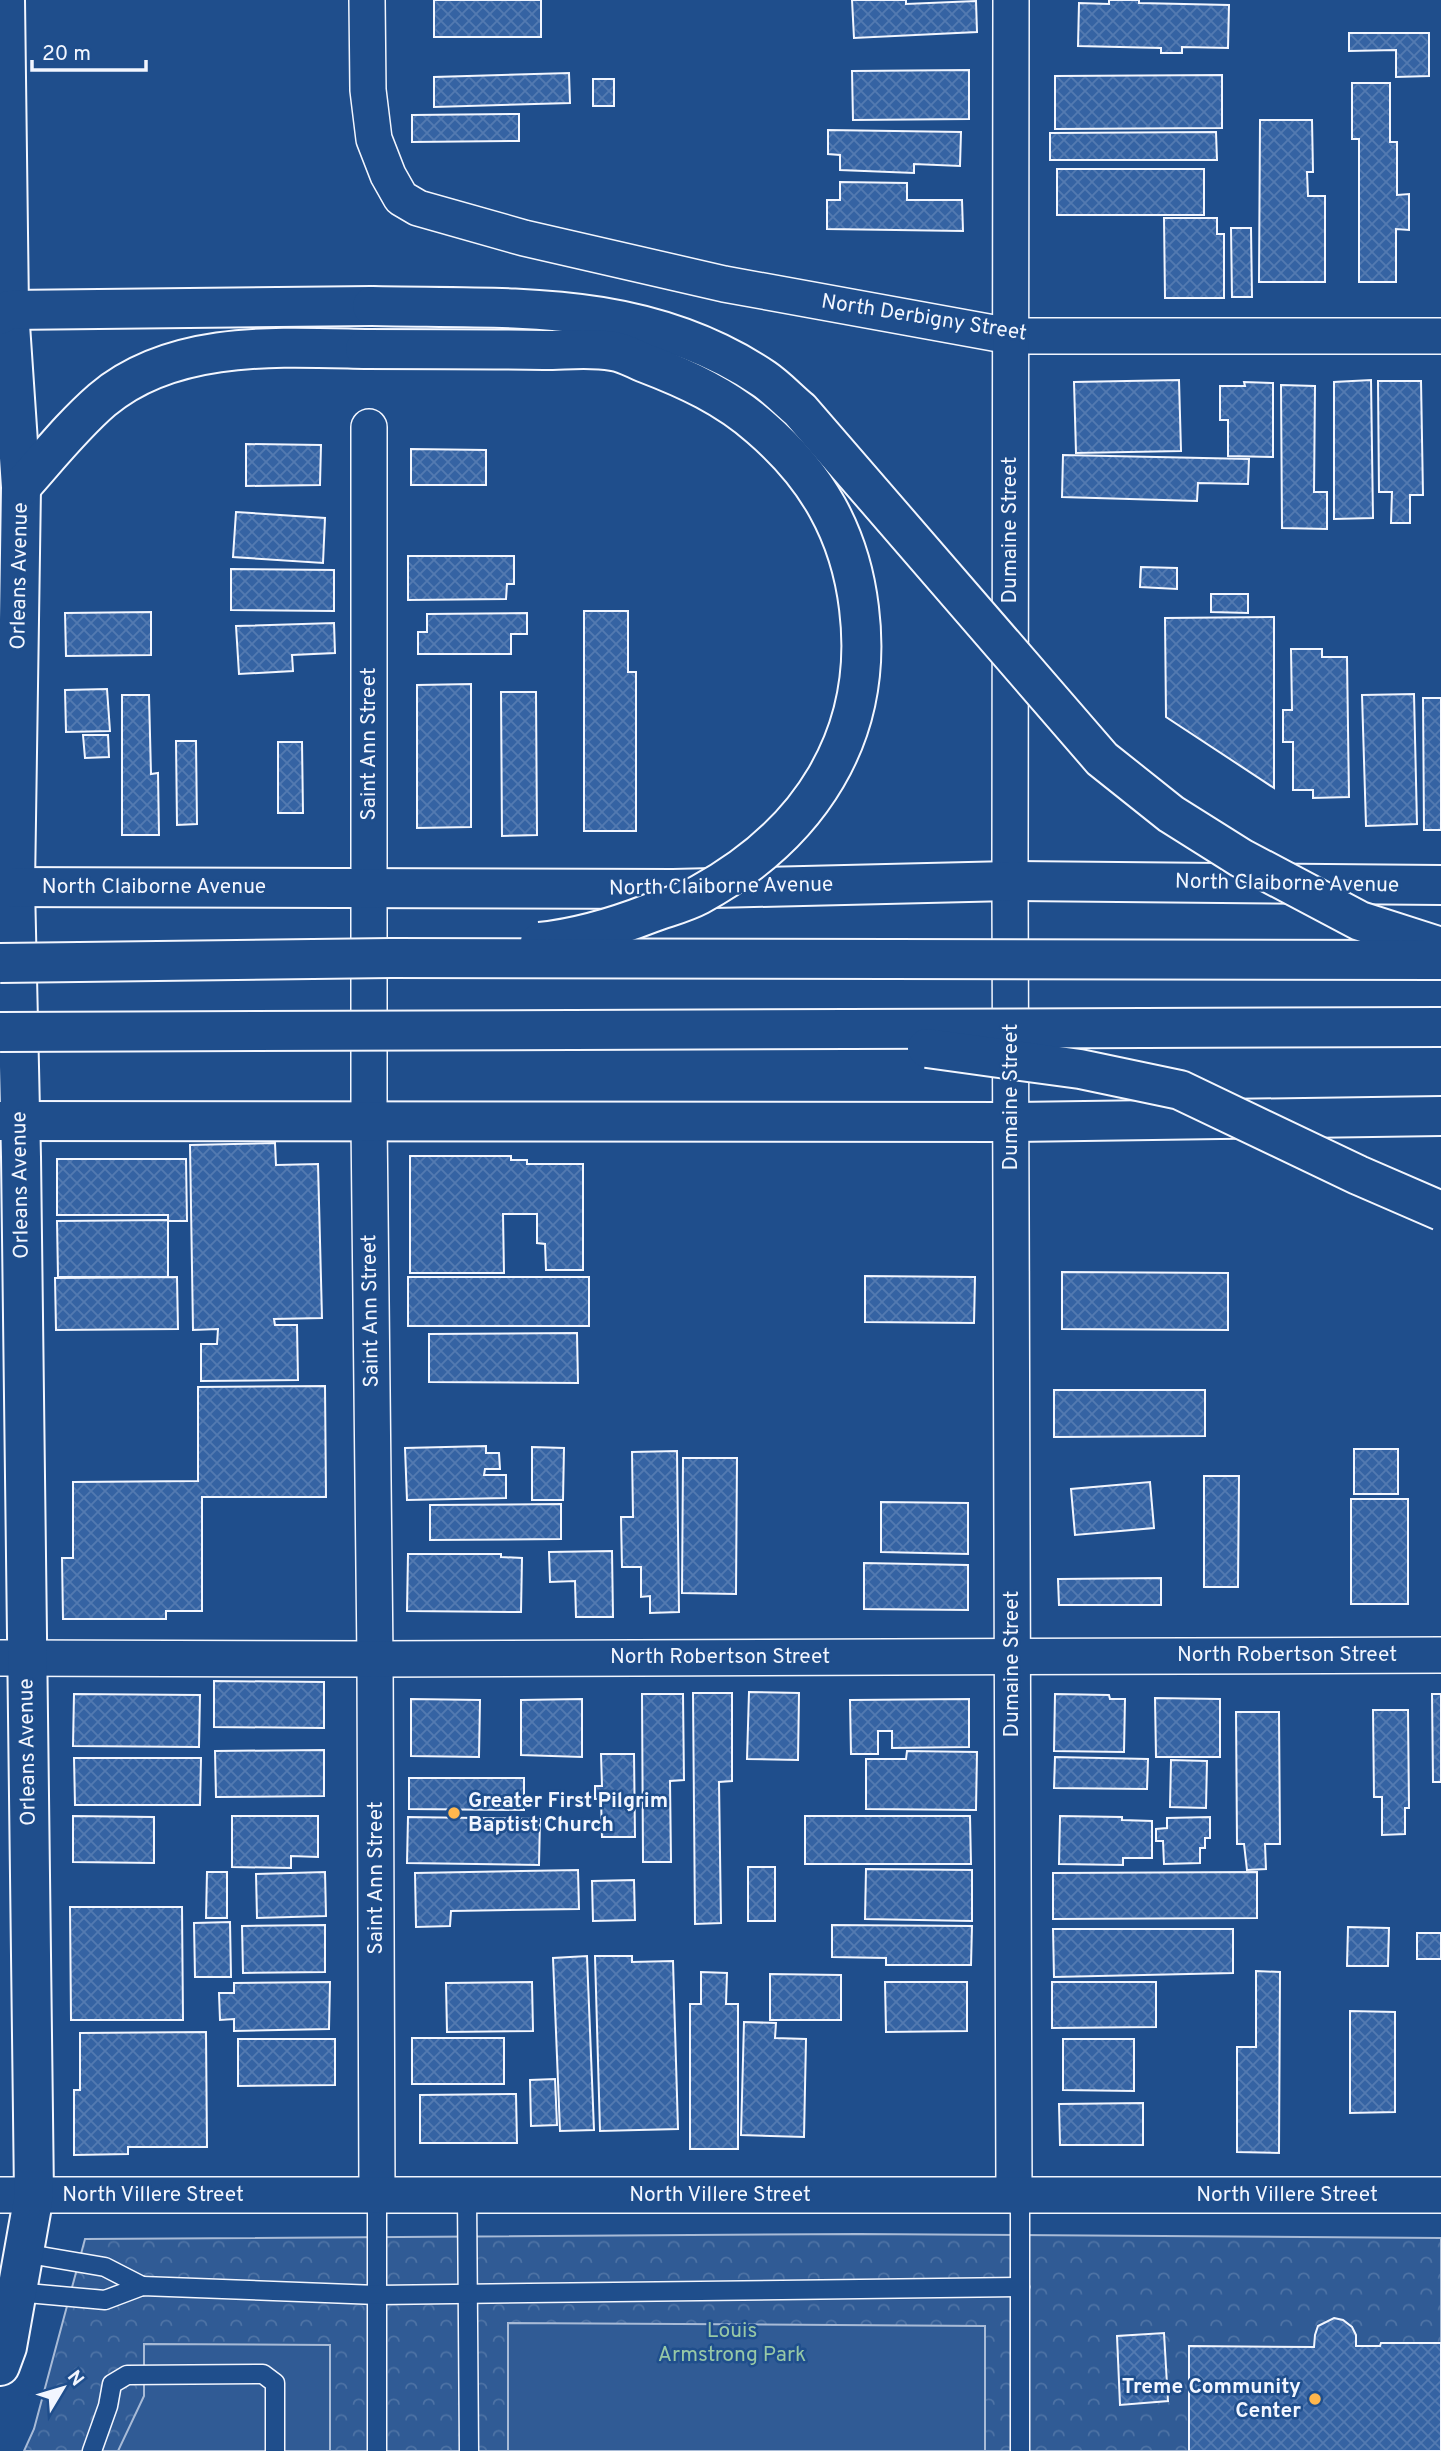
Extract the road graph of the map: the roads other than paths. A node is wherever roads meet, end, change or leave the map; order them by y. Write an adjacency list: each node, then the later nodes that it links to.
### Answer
1 (5, 0): 4 (main road, Orleans Avenue)
2 (367, 0): 5 (street, North Derbigny Street)
3 (1011, 0): 5 (street, Dumaine Street)
4 (4, 313): 8 (main road, Orleans Avenue); 13 (main road, bridge)
5 (1010, 336): 6 (street, North Derbigny Street); 9 (street, Dumaine Street)
6 (1441, 336)
7 (369, 426): 12 (street, Saint Ann Street)
8 (21, 487): 11 (main road, Orleans Avenue); 14 (main road, bridge)
9 (1010, 881): 10 (main road, North Claiborne Avenue); 12 (main road, North Claiborne Avenue); 23 (street, Dumaine Street)
10 (1441, 885)
11 (7, 886): 12 (main road, North Claiborne Avenue); 21 (main road, Orleans Avenue)
12 (369, 888): 22 (street, Saint Ann Street)
13 (1441, 947)
14 (391, 958): 15 (main road, bridge); 16 (main road, bridge)
15 (1441, 960)
16 (0, 963)
17 (1441, 1027): 18 (main road, bridge)
18 (789, 1029): 19 (main road, bridge); 24 (main road, bridge)
19 (0, 1032)
20 (1441, 1116): 23 (main road)
21 (10, 1121): 22 (main road); 27 (main road, Orleans Avenue)
22 (369, 1121): 23 (main road); 28 (street, Saint Ann Street)
23 (1012, 1122): 26 (street, Dumaine Street)
24 (1441, 1211)
25 (1441, 1655): 26 (street, North Robertson Street)
26 (1012, 1656): 28 (street, North Robertson Street); 32 (street, Dumaine Street)
27 (13, 1658): 28 (street, North Robertson Street); 29 (main road, Orleans Avenue)
28 (375, 1659): 30 (street, Saint Ann Street)
29 (17, 2195): 30 (street, North Villere Street); 34 (main road, Orleans Avenue)
30 (377, 2195): 31 (street, North Villere Street); 39 (lane)
31 (467, 2195): 32 (street, North Villere Street); 38 (lane)
32 (1017, 2195): 33 (street, North Villere Street); 36 (lane)
33 (1441, 2195)
34 (23, 2253): 35 (lane); 37 (main road, Orleans Avenue)
35 (142, 2286): 37 (lane); 39 (lane)
36 (1020, 2287): 38 (lane); 45 (lane)
37 (16, 2292): 40 (main road, Orleans Avenue)
38 (468, 2294): 39 (lane); 44 (lane)
39 (377, 2295): 43 (lane)
40 (0, 2367)
41 (92, 2451): 42 (lane)
42 (275, 2451)
43 (377, 2451)
44 (469, 2451)
45 (1020, 2451)

